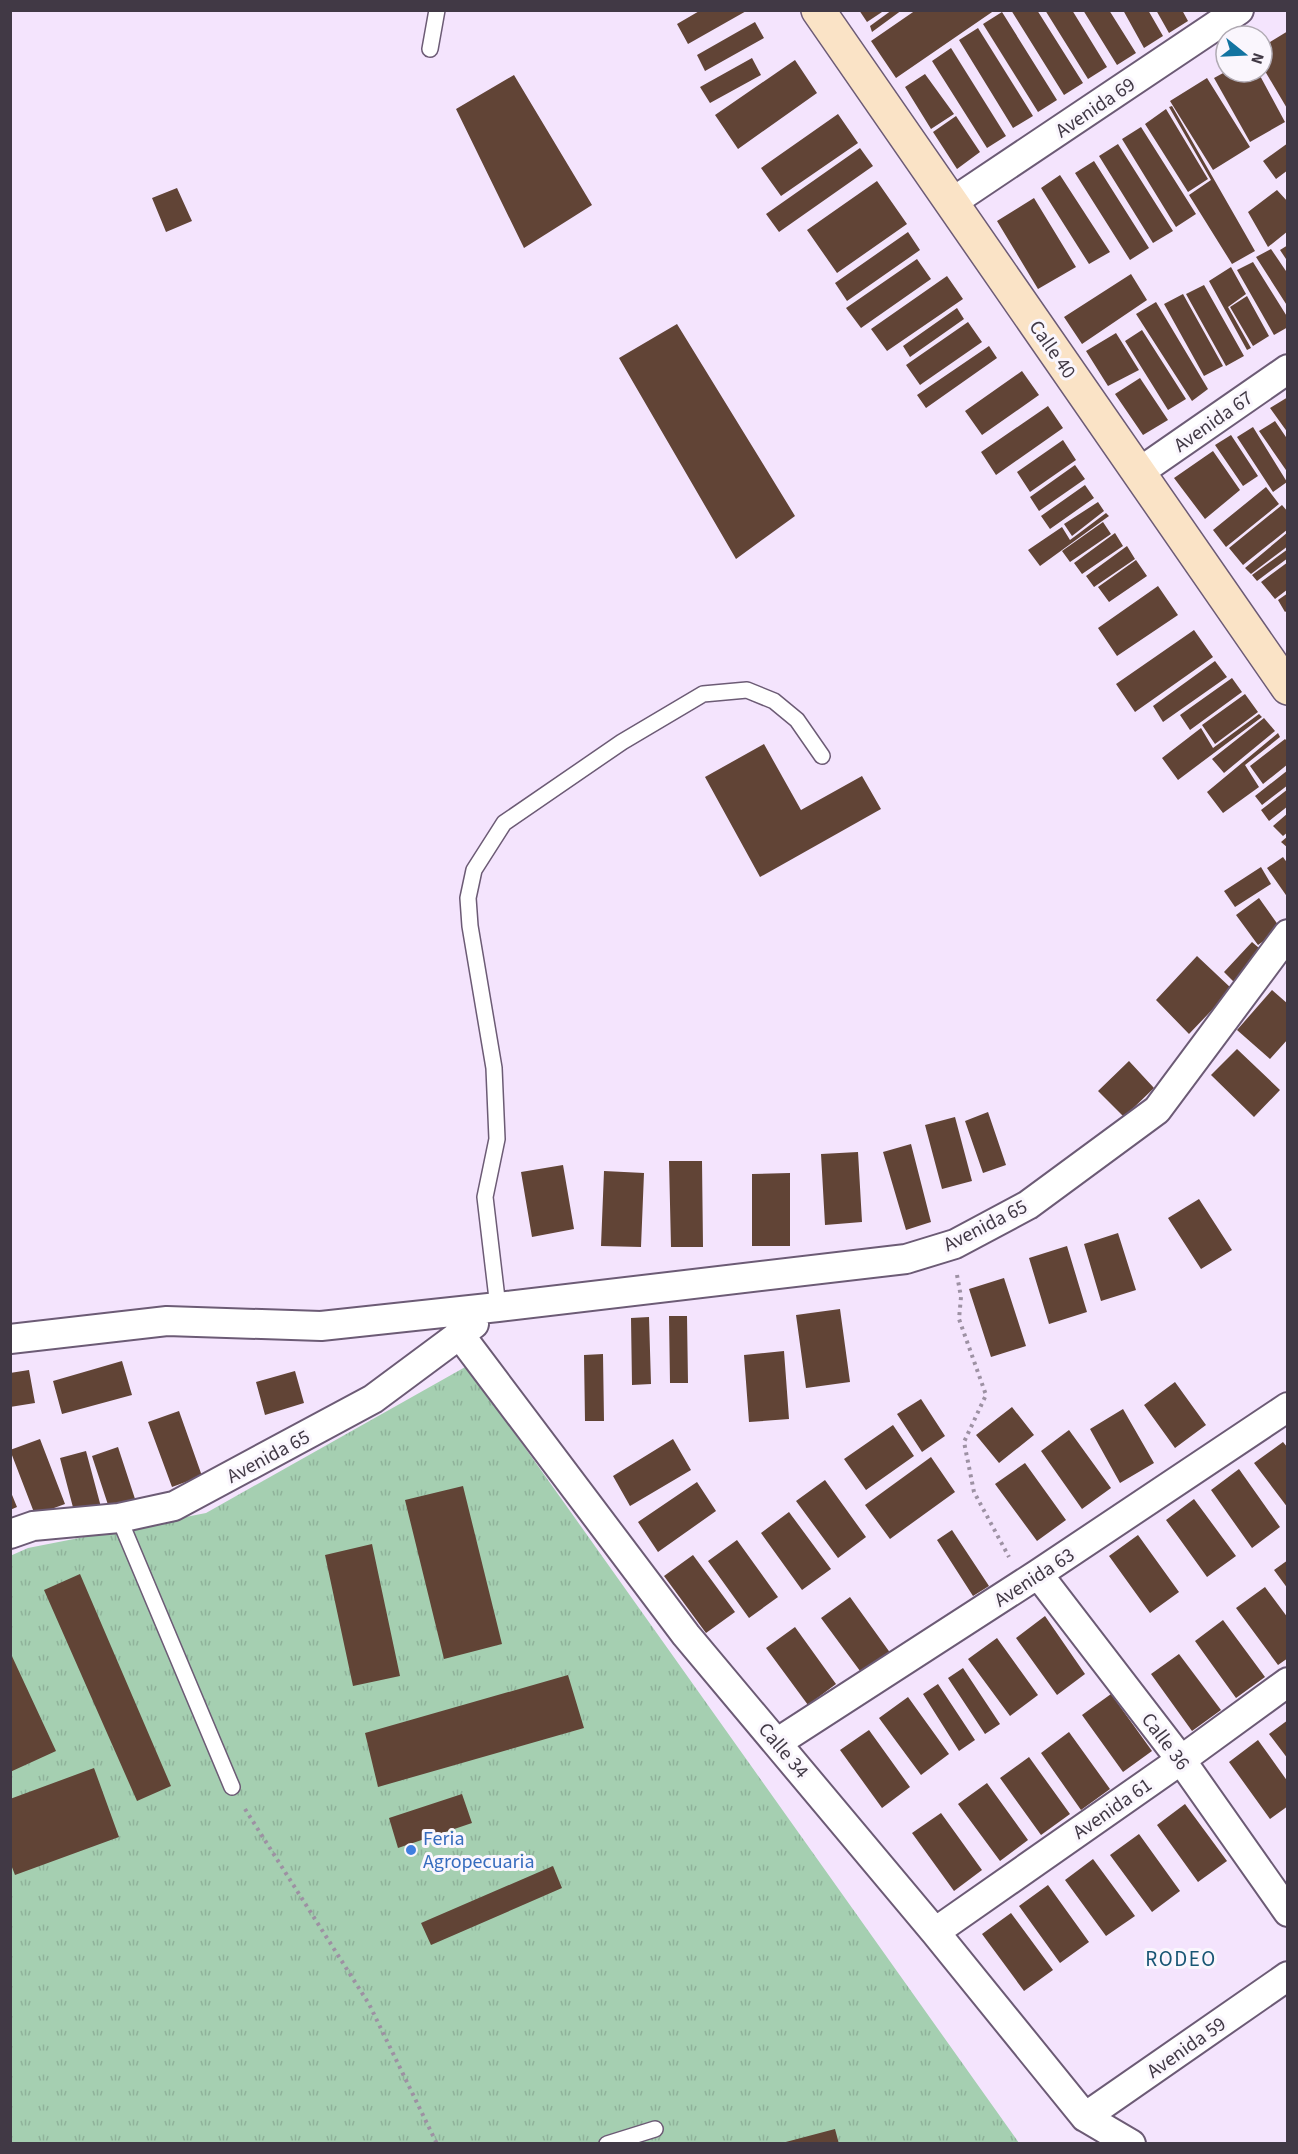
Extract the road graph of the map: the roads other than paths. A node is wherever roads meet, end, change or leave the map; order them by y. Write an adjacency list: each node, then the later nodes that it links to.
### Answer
1 (437, 10): 4 (lane)
2 (818, 10): 5 (main road, Calle 40)
3 (1239, 10): 5 (street, Avenida 69)
4 (430, 50)
5 (951, 203): 7 (main road, Calle 40)
6 (1287, 369): 7 (street, Avenida 67)
7 (1138, 474): 8 (main road, Calle 40)
8 (1287, 688)
9 (822, 756): 11 (lane)
10 (1287, 934): 11 (street, Avenida 65)
11 (498, 1307): 12 (street, Avenida 65); 13 (street, Avenida 65)
12 (460, 1335): 15 (street, Avenida 65); 19 (street, Calle 34)
13 (10, 1339)
14 (1287, 1407): 17 (street, Avenida 63)
15 (119, 1518): 16 (street, Avenida 65); 21 (lane)
16 (10, 1534)
17 (1031, 1579): 19 (street, Avenida 63); 20 (street, Calle 36)
18 (1287, 1682): 20 (street, Avenida 61)
19 (778, 1742): 23 (street, Calle 34)
20 (1181, 1760): 22 (street, Calle 36); 23 (street, Avenida 61)
21 (232, 1787)
22 (1287, 1912)
23 (935, 1932): 25 (street, Calle 34)
24 (1287, 1976): 25 (street, Avenida 59)
25 (1085, 2117): 28 (street, Calle 34)
26 (655, 2129): 27 (lane)
27 (607, 2144)
28 (1131, 2144)

